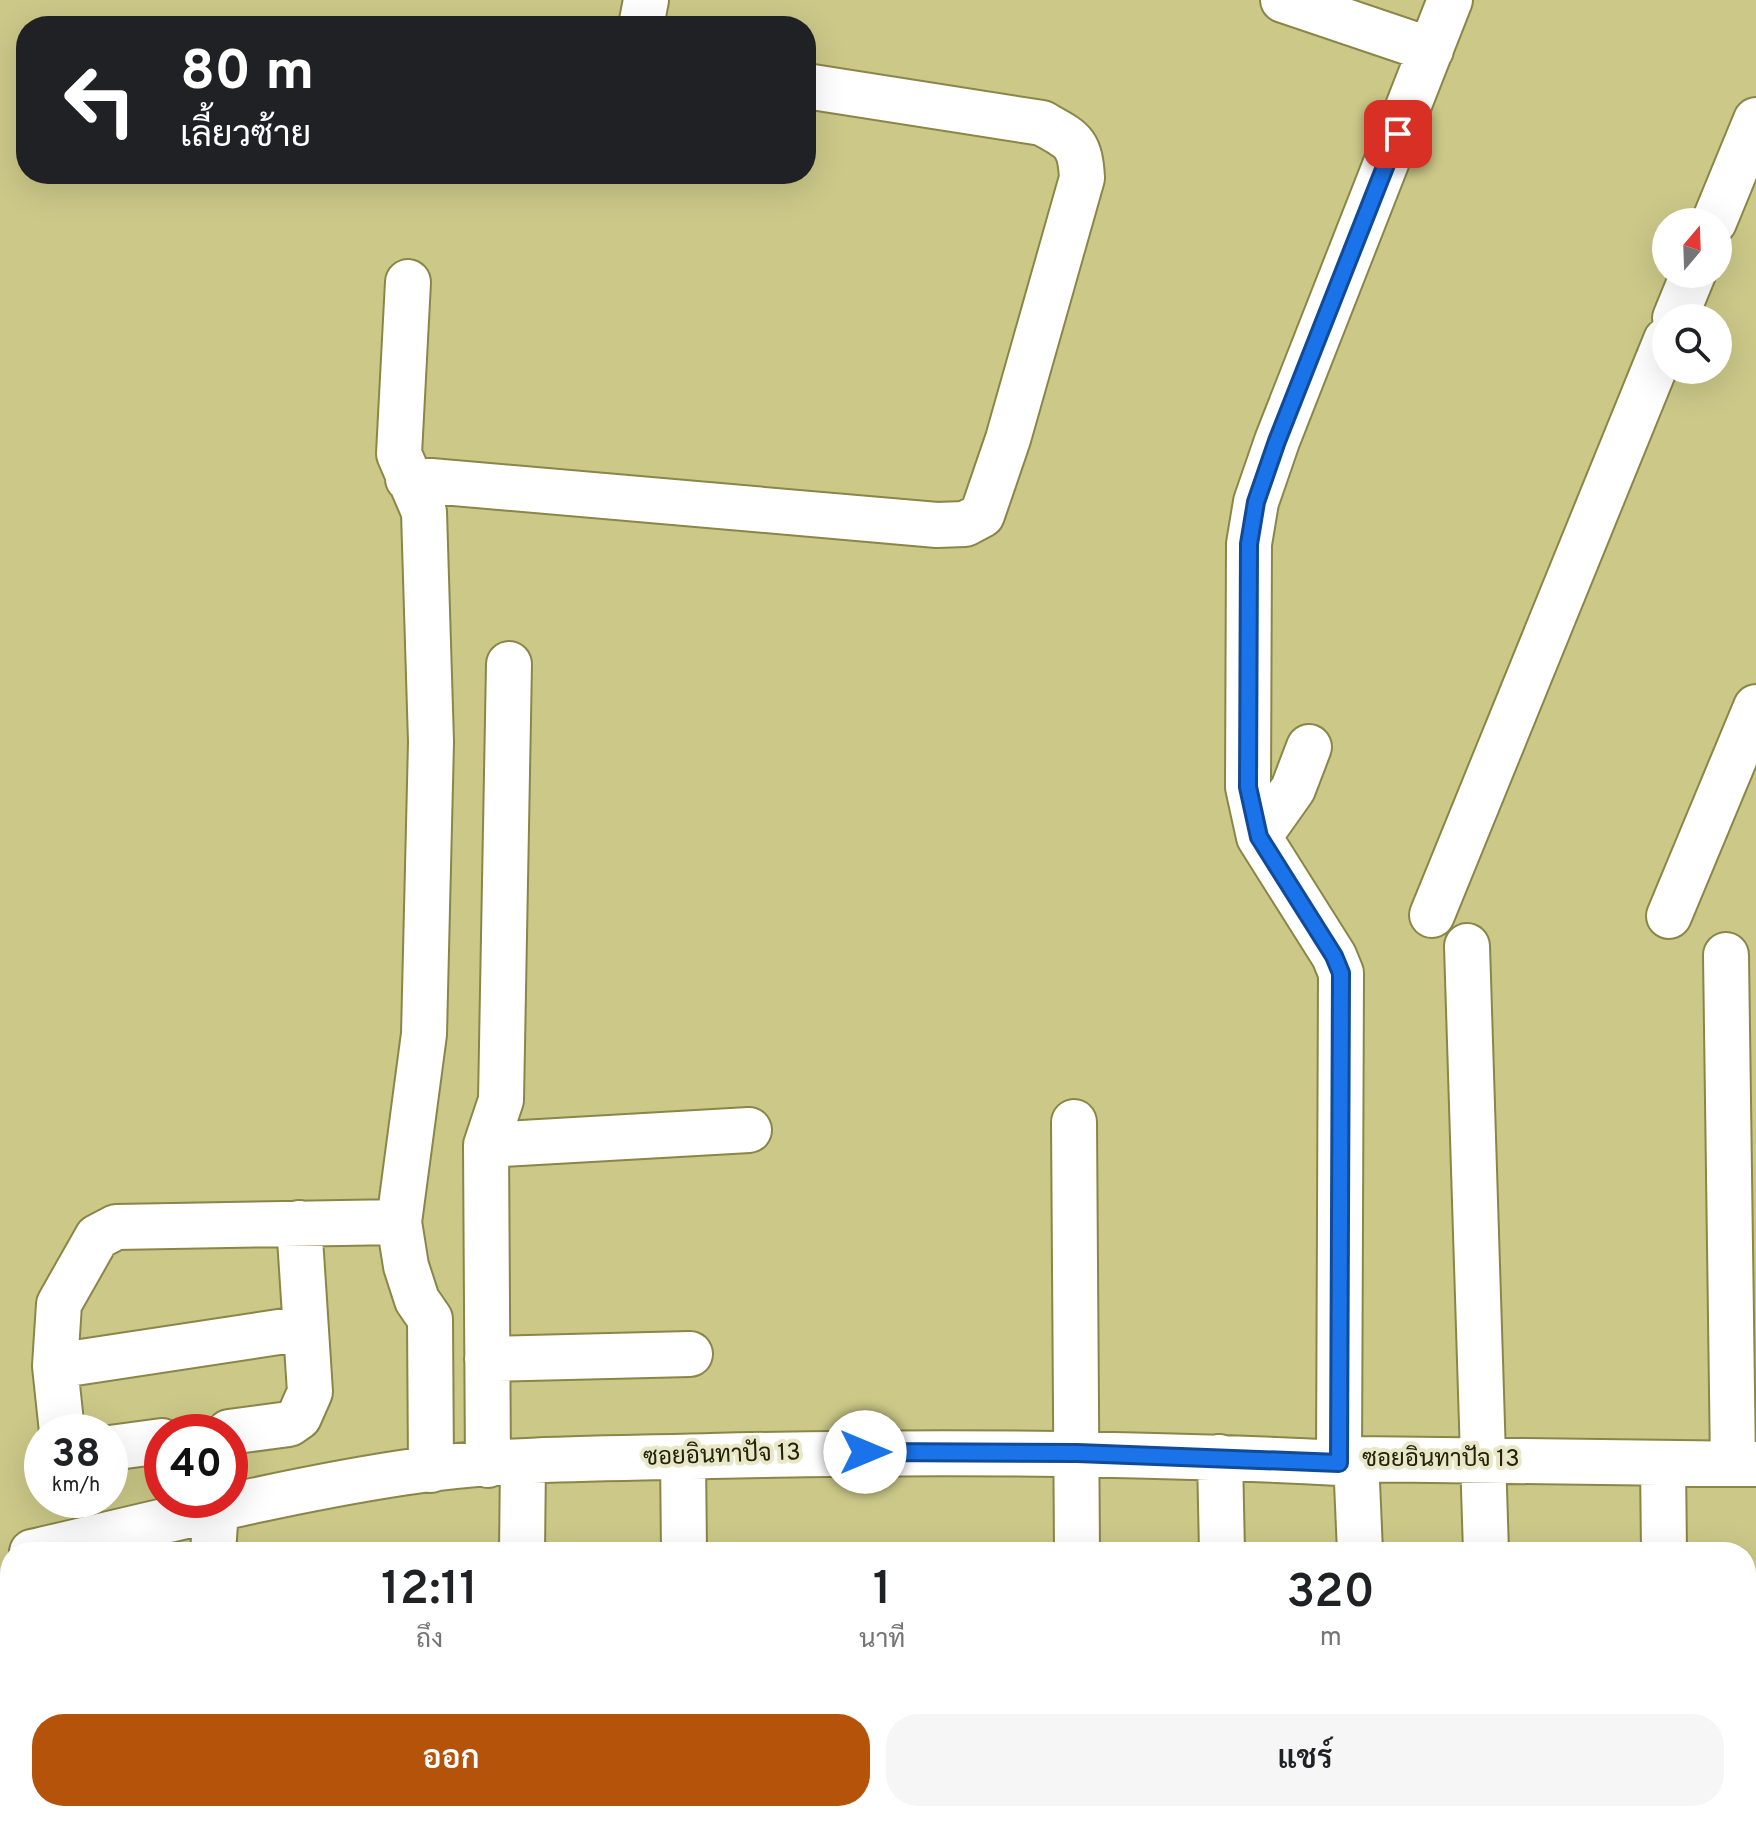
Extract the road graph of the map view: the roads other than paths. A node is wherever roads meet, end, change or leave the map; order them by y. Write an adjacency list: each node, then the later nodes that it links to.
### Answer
1 (1283, 0): 3 (street)
2 (1450, 0): 3 (street)
3 (1431, 50): 13 (street)
4 (816, 88): 9 (street)
5 (1756, 120): 6 (street)
6 (1720, 208)
7 (408, 282): 9 (street)
8 (1652, 374): 14 (street)
9 (408, 479): 21 (street)
10 (509, 664): 20 (street)
11 (1756, 707): 15 (street)
12 (1309, 747): 13 (street)
13 (1259, 837): 33 (street)
14 (1432, 915)
15 (1669, 916)
16 (1467, 946): 32 (street)
17 (1726, 955): 36 (street)
18 (1074, 1122): 29 (street)
19 (749, 1130): 20 (street)
20 (486, 1145): 25 (street)
21 (399, 1222): 22 (street); 37 (street)
22 (299, 1223): 23 (street); 26 (street)
23 (305, 1328): 26 (street); 28 (street)
24 (690, 1354): 25 (street)
25 (487, 1359): 34 (street)
26 (55, 1366): 27 (street)
27 (60, 1414)
28 (248, 1429)
29 (1077, 1453): 30 (street, ซอยอินทาปัจ 13); 31 (street, ซอยอินทาปัจ 13); 42 (street)
30 (683, 1457): 34 (street, ซอยอินทาปัจ 13); 41 (street)
31 (1220, 1457): 33 (street, ซอยอินทาปัจ 13); 43 (street)
32 (1484, 1460): 33 (street, ซอยอินทาปัจ 13); 35 (street, ซอยอินทาปัจ 13); 45 (street)
33 (1348, 1461): 44 (street)
34 (505, 1463): 37 (street, ซอยอินทาปัจ 13); 40 (street)
35 (1663, 1463): 36 (street, ซอยอินทาปัจ 13); 46 (street)
36 (1745, 1464)
37 (431, 1470): 38 (street, ซอยอินทาปัจ 13)
38 (214, 1531): 39 (street, ซอยอินทาปัจ 13)
39 (119, 1542)
40 (520, 1542)
41 (684, 1542)
42 (1077, 1542)
43 (1222, 1542)
44 (1359, 1542)
45 (1486, 1542)
46 (1664, 1542)

